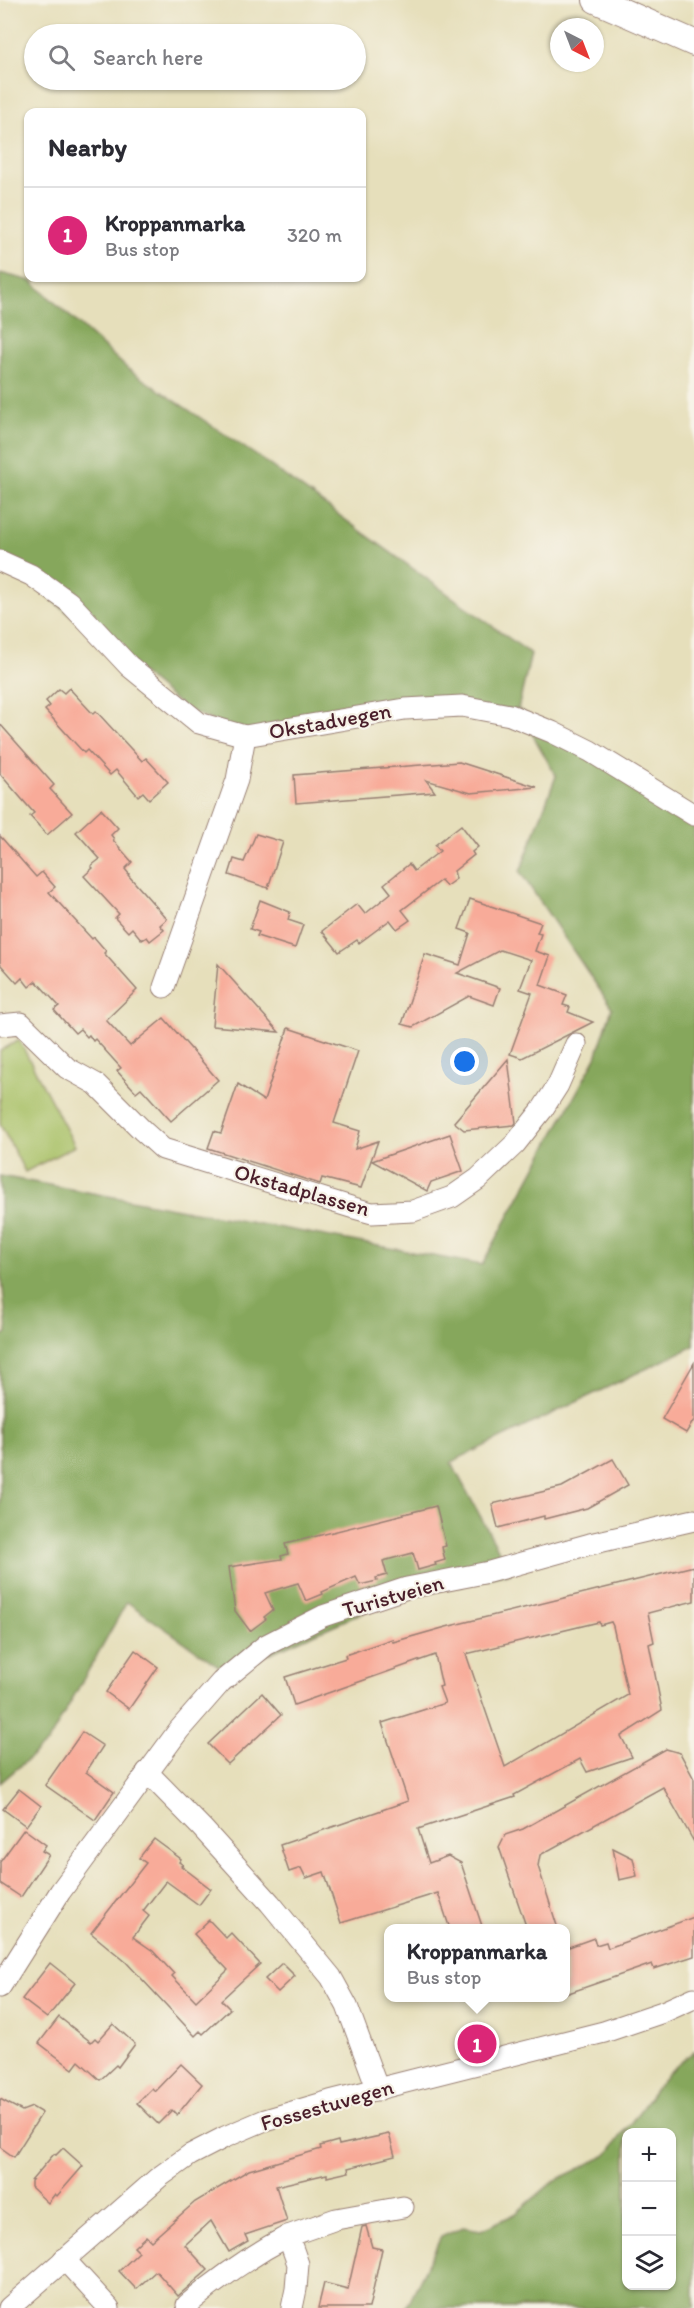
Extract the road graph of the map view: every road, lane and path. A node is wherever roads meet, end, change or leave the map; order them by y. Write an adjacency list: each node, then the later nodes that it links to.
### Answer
1 (596, 0): 2 (main road)
2 (694, 43)
3 (0, 561): 4 (street, Okstadvegen)
4 (245, 736): 5 (street, Okstadvegen); 6 (street)
5 (694, 815)
6 (164, 987)
7 (0, 1026): 8 (street, Okstadplassen)
8 (576, 1044)
9 (694, 1520): 10 (street, Turistveien)
10 (147, 1772): 11 (street, Turistveien); 13 (street)
11 (0, 1987)
12 (694, 1998): 13 (street, Fossestuvegen)
13 (378, 2090): 16 (street, Fossestuvegen)
14 (403, 2207): 15 (street)
15 (288, 2236): 17 (street); 20 (street)
16 (64, 2259): 18 (street, Fossestuvegen); 19 (street)
17 (187, 2305)
18 (9, 2308)
19 (109, 2308)
20 (292, 2308)

